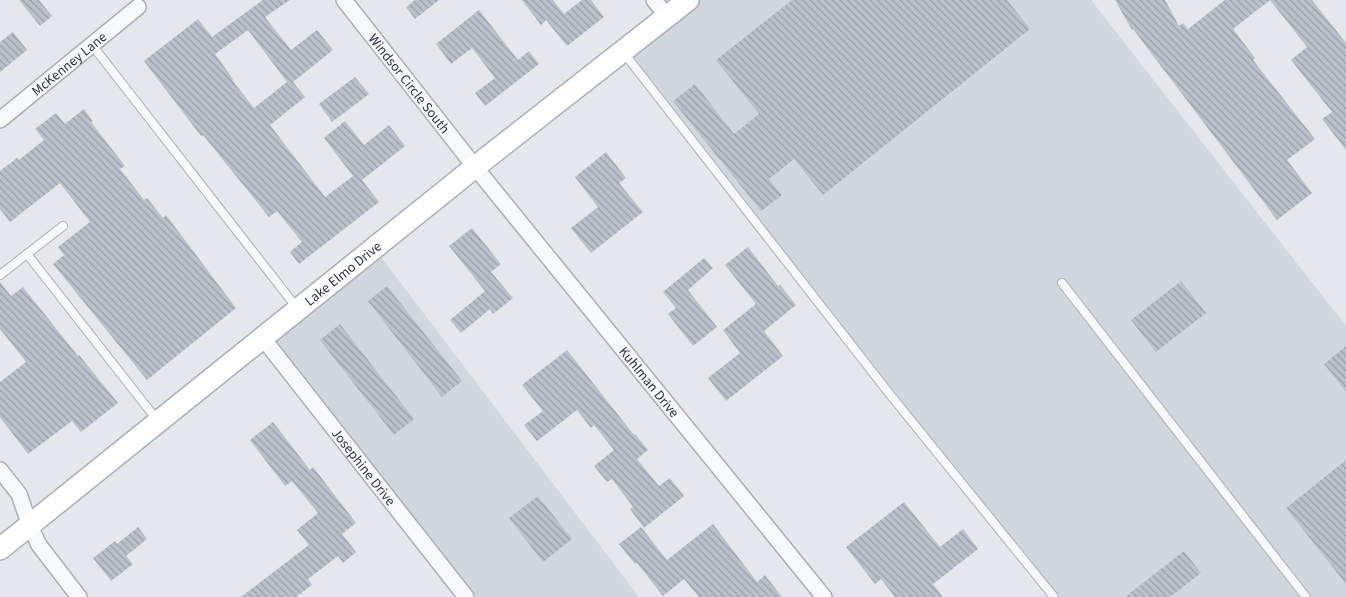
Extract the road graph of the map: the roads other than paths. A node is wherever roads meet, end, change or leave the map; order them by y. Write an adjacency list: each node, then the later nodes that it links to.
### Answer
1 (344, 0): 8 (street, Windsor Circle South)
2 (688, 0): 4 (main road, Lake Elmo Drive)
3 (138, 7): 5 (street, McKenney Lane)
4 (661, 8): 6 (main road, Lake Elmo Drive)
5 (92, 45): 7 (street, McKenney Lane); 13 (lane)
6 (623, 52): 8 (main road, Lake Elmo Drive); 22 (lane)
7 (0, 120)
8 (475, 167): 13 (main road, Lake Elmo Drive); 21 (street, Kuhlman Drive)
9 (63, 226): 10 (lane)
10 (27, 254): 11 (lane); 15 (lane)
11 (0, 275)
12 (1062, 283): 23 (lane)
13 (298, 309): 14 (main road, Lake Elmo Drive)
14 (262, 337): 15 (main road, Lake Elmo Drive); 20 (street, Josephine Drive)
15 (158, 422): 17 (main road, Lake Elmo Drive)
16 (0, 470): 17 (street)
17 (30, 526): 18 (main road, Lake Elmo Drive); 19 (street)
18 (0, 549)
19 (79, 597)
20 (466, 597)
21 (824, 597)
22 (1054, 597)
23 (1306, 597)

